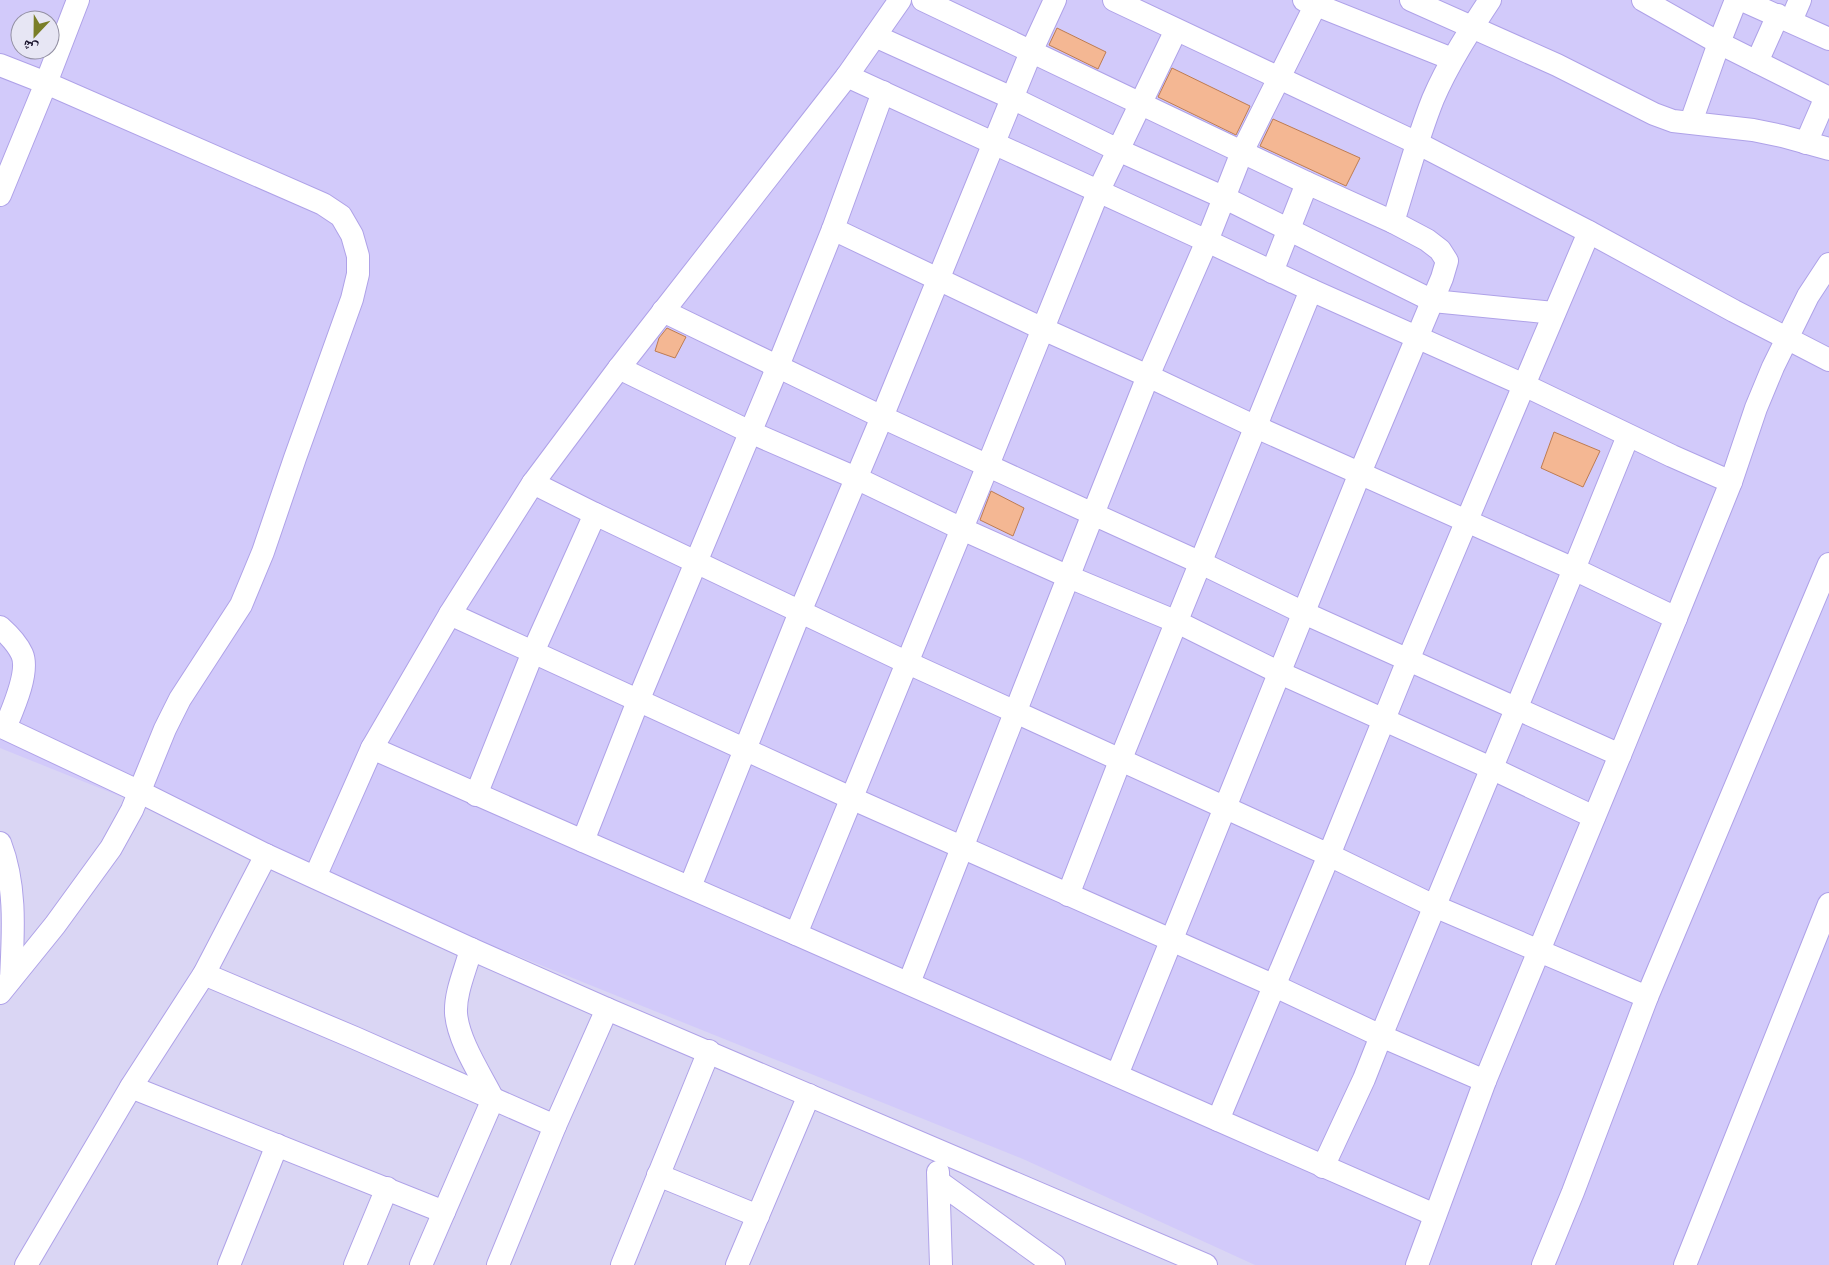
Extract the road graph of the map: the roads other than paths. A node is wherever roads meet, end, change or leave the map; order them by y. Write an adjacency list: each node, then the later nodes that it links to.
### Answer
1 (78, 0): 26 (street)
2 (900, 0): 17 (street)
3 (923, 0): 20 (street)
4 (1054, 0): 20 (street)
5 (1114, 0): 13 (street)
6 (1411, 0): 15 (street)
7 (1490, 0): 15 (street)
8 (1642, 0): 19 (street)
9 (1736, 0): 19 (street)
10 (1742, 0): 14 (street)
11 (1800, 0): 14 (street)
12 (1312, 2): 21 (street); 25 (street)
13 (1148, 7): 16 (street)
14 (1784, 18): 18 (street); 22 (street)
15 (1472, 27): 21 (street); 31 (street)
16 (1176, 30): 25 (street); 30 (street)
17 (875, 36): 24 (street); 29 (street)
18 (1829, 39)
19 (1719, 43): 22 (street); 31 (street)
20 (1031, 52): 29 (street); 30 (street)
21 (1452, 59): 32 (street)
22 (1757, 62): 28 (street)
23 (0, 64): 26 (street)
24 (847, 76): 27 (street); 52 (street)
25 (1278, 76): 32 (street); 37 (street)
26 (46, 82): 40 (street); 100 (street)
27 (883, 92): 34 (street); 43 (street)
28 (1826, 92): 33 (street)
29 (1012, 98): 34 (street); 36 (street)
30 (1140, 103): 36 (street); 37 (street)
31 (1691, 122): 33 (street)
32 (1417, 143): 42 (street); 45 (street)
33 (1806, 143): 35 (street)
34 (993, 144): 39 (street); 49 (street)
35 (1829, 149)
36 (1118, 150): 39 (street); 41 (street)
37 (1242, 152): 38 (street); 41 (street)
38 (1307, 184): 42 (street); 44 (street)
39 (1098, 192): 46 (street); 54 (street)
40 (0, 195)
41 (1225, 198): 44 (street); 46 (street)
42 (1393, 222): 51 (street)
43 (833, 229): 49 (street); 58 (street)
44 (1289, 230): 48 (street); 51 (street)
45 (1589, 232): 53 (street); 56 (street)
46 (1207, 241): 48 (street); 60 (street)
47 (1829, 264): 56 (street)
48 (1272, 272): 50 (street)
49 (938, 279): 54 (street); 62 (street)
50 (1311, 290): 55 (street); 63 (street)
51 (1433, 301): 53 (street); 55 (street)
52 (663, 311): 58 (street); 59 (street)
53 (1554, 313): 61 (street)
54 (1043, 329): 60 (street); 66 (street)
55 (1418, 337): 61 (street); 67 (street)
56 (1786, 338): 57 (street); 69 (street)
57 (1829, 360)
58 (778, 366): 62 (street); 64 (street)
59 (619, 368): 64 (street); 70 (street)
60 (1148, 376): 63 (street); 72 (street)
61 (1524, 385): 65 (street); 73 (street)
62 (882, 417): 66 (street); 68 (street)
63 (1256, 427): 67 (street); 76 (street)
64 (750, 432): 68 (street); 75 (street)
65 (1628, 436): 69 (street); 78 (street)
66 (988, 465): 72 (street); 74 (street)
67 (1360, 473): 73 (street); 81 (street)
68 (856, 478): 74 (street); 80 (street)
69 (1731, 482): 83 (street)
70 (533, 484): 71 (street); 82 (street)
71 (595, 514): 75 (street); 86 (street)
72 (1093, 514): 76 (street); 79 (street)
73 (1467, 521): 78 (street); 87 (street)
74 (962, 529): 79 (street); 88 (street)
75 (696, 563): 80 (street); 90 (street)
76 (1201, 563): 81 (street); 84 (street)
77 (1829, 564): 123 (street)
78 (1574, 569): 83 (street); 91 (street)
79 (1068, 576): 84 (street); 92 (street)
80 (800, 612): 88 (street); 96 (street)
81 (1304, 613): 87 (street); 89 (street)
82 (450, 614): 86 (street); 95 (street)
83 (1676, 618): 97 (street)
84 (1177, 622): 89 (street); 98 (street)
85 (0, 627): 94 (street)
86 (533, 652): 90 (street); 101 (street)
87 (1408, 660): 91 (street); 93 (street)
88 (908, 663): 92 (street); 102 (street)
89 (1280, 673): 93 (street); 103 (street)
90 (638, 701): 96 (street); 105 (street)
91 (1516, 708): 97 (street); 99 (street)
92 (1015, 712): 98 (street); 107 (street)
93 (1384, 719): 99 (street); 109 (street)
94 (2, 727): 100 (street)
95 (372, 748): 101 (street); 110 (street)
96 (746, 750): 102 (street); 111 (street)
97 (1620, 755): 104 (street)
98 (1120, 761): 103 (street); 112 (street)
99 (1491, 768): 104 (street); 114 (street)
100 (140, 792): 108 (street); 121 (street)
101 (476, 795): 105 (street)
102 (851, 798): 107 (street); 115 (street)
103 (1226, 809): 109 (street); 116 (street)
104 (1594, 817): 118 (street)
105 (583, 841): 111 (street)
106 (0, 843): 121 (street)
107 (962, 846): 112 (street); 120 (street)
108 (266, 854): 110 (street); 119 (street)
109 (1329, 856): 114 (street); 122 (street)
110 (315, 877): 117 (street)
111 (690, 887): 115 (street)
112 (1068, 895): 116 (street)
113 (1829, 904): 155 (street)
114 (1434, 906): 118 (street); 125 (street)
115 (796, 934): 120 (street)
116 (1171, 941): 122 (street); 127 (street)
117 (472, 948): 124 (street); 131 (street)
118 (1539, 951): 123 (street); 128 (street)
119 (204, 974): 129 (street); 131 (street)
120 (909, 983): 127 (street)
121 (6, 986)
122 (1275, 986): 125 (street); 132 (street)
123 (1647, 997): 154 (street)
124 (607, 1009): 126 (street); 133 (street)
125 (1381, 1036): 128 (street); 136 (street)
126 (709, 1052): 130 (street); 137 (street)
127 (1117, 1075): 132 (street)
128 (1486, 1081): 141 (street)
129 (131, 1087): 134 (street); 143 (street)
130 (809, 1095): 135 (street); 142 (street)
131 (493, 1099): 133 (street); 140 (street)
132 (1218, 1120): 136 (street)
133 (555, 1126): 147 (street)
134 (277, 1145): 139 (street); 144 (street)
135 (937, 1151): 138 (street); 152 (street)
136 (1322, 1167): 141 (street)
137 (658, 1175): 142 (street); 148 (street)
138 (939, 1182): 150 (street); 151 (street)
139 (387, 1188): 140 (street); 145 (street)
140 (444, 1212): 146 (street)
141 (1435, 1215): 153 (street)
142 (758, 1216): 149 (street)
143 (26, 1265)
144 (229, 1265)
145 (354, 1265)
146 (421, 1265)
147 (498, 1265)
148 (622, 1265)
149 (737, 1265)
150 (941, 1265)
151 (1054, 1265)
152 (1206, 1265)
153 (1417, 1265)
154 (1542, 1265)
155 (1685, 1265)

